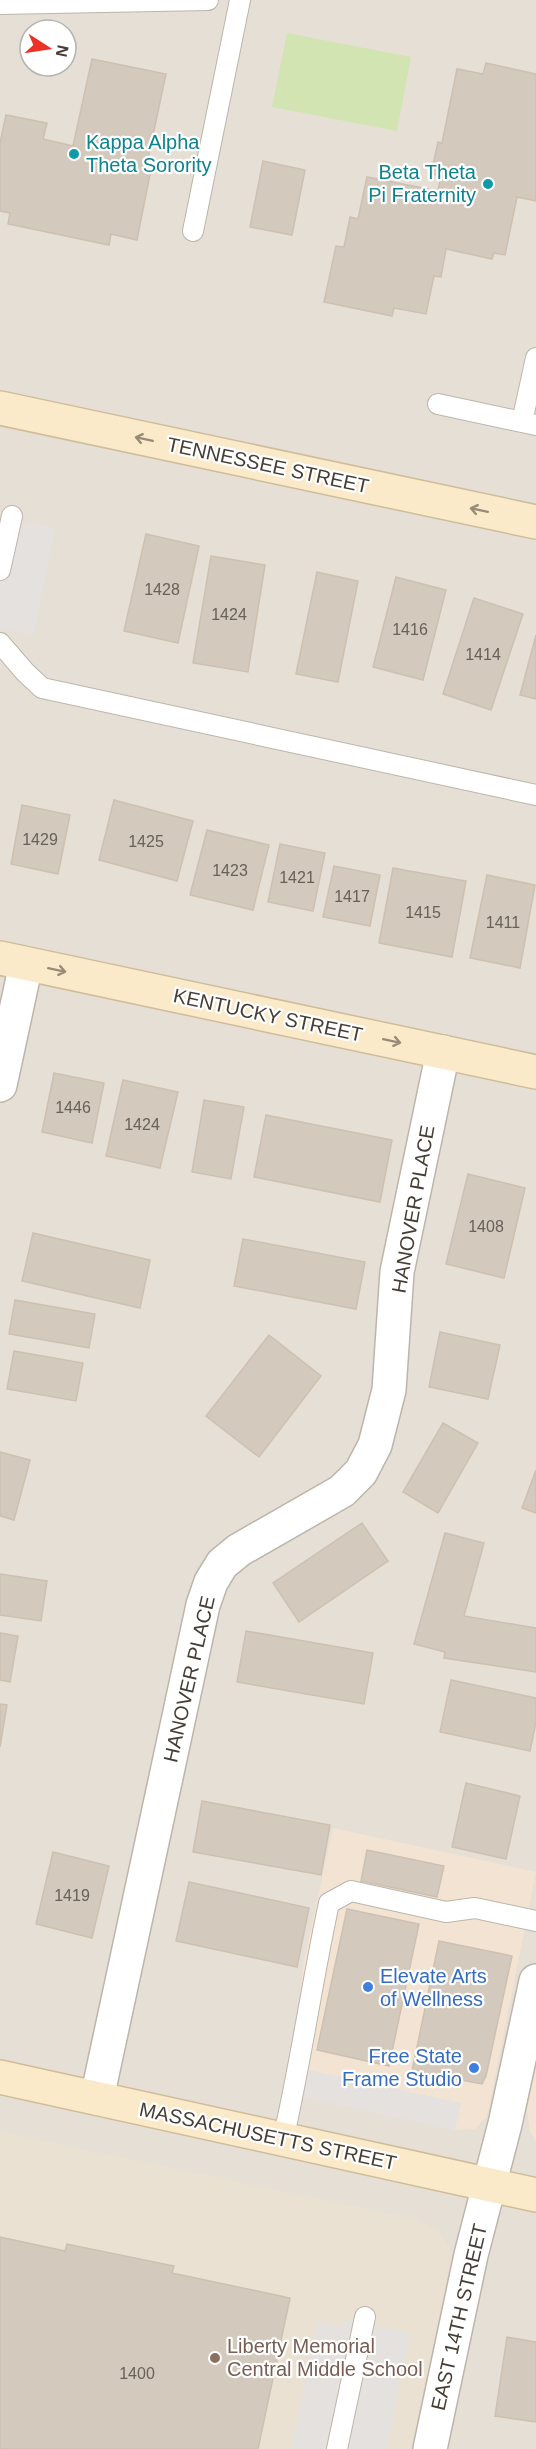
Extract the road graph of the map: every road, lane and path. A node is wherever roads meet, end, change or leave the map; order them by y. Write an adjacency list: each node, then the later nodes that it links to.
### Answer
1 (208, 0): 3 (lane)
2 (240, 0): 4 (lane)
3 (0, 4)
4 (193, 231)
5 (536, 358): 8 (lane)
6 (438, 404): 8 (lane)
7 (0, 408): 10 (main road, TENNESSEE STREET, one-way to 7)
8 (529, 423)
9 (12, 516): 11 (lane)
10 (536, 522)
11 (0, 570)
12 (0, 643): 13 (lane)
13 (536, 795)
14 (13, 961): 15 (main road, KENTUCKY STREET, one-way to 15); 17 (street)
15 (443, 1052): 16 (main road, KENTUCKY STREET); 21 (street, HANOVER PLACE)
16 (536, 1072)
17 (0, 1085)
18 (536, 1921): 22 (lane)
19 (536, 1981): 23 (street, EAST 14TH STREET)
20 (0, 2077): 21 (main road, MASSACHUSETTS STREET)
21 (97, 2098): 22 (main road, MASSACHUSETTS STREET)
22 (283, 2140): 23 (main road, MASSACHUSETTS STREET)
23 (490, 2185): 24 (main road, MASSACHUSETTS STREET); 27 (street, EAST 14TH STREET)
24 (536, 2195)
25 (365, 2317): 26 (lane)
26 (337, 2449)
27 (430, 2449)

